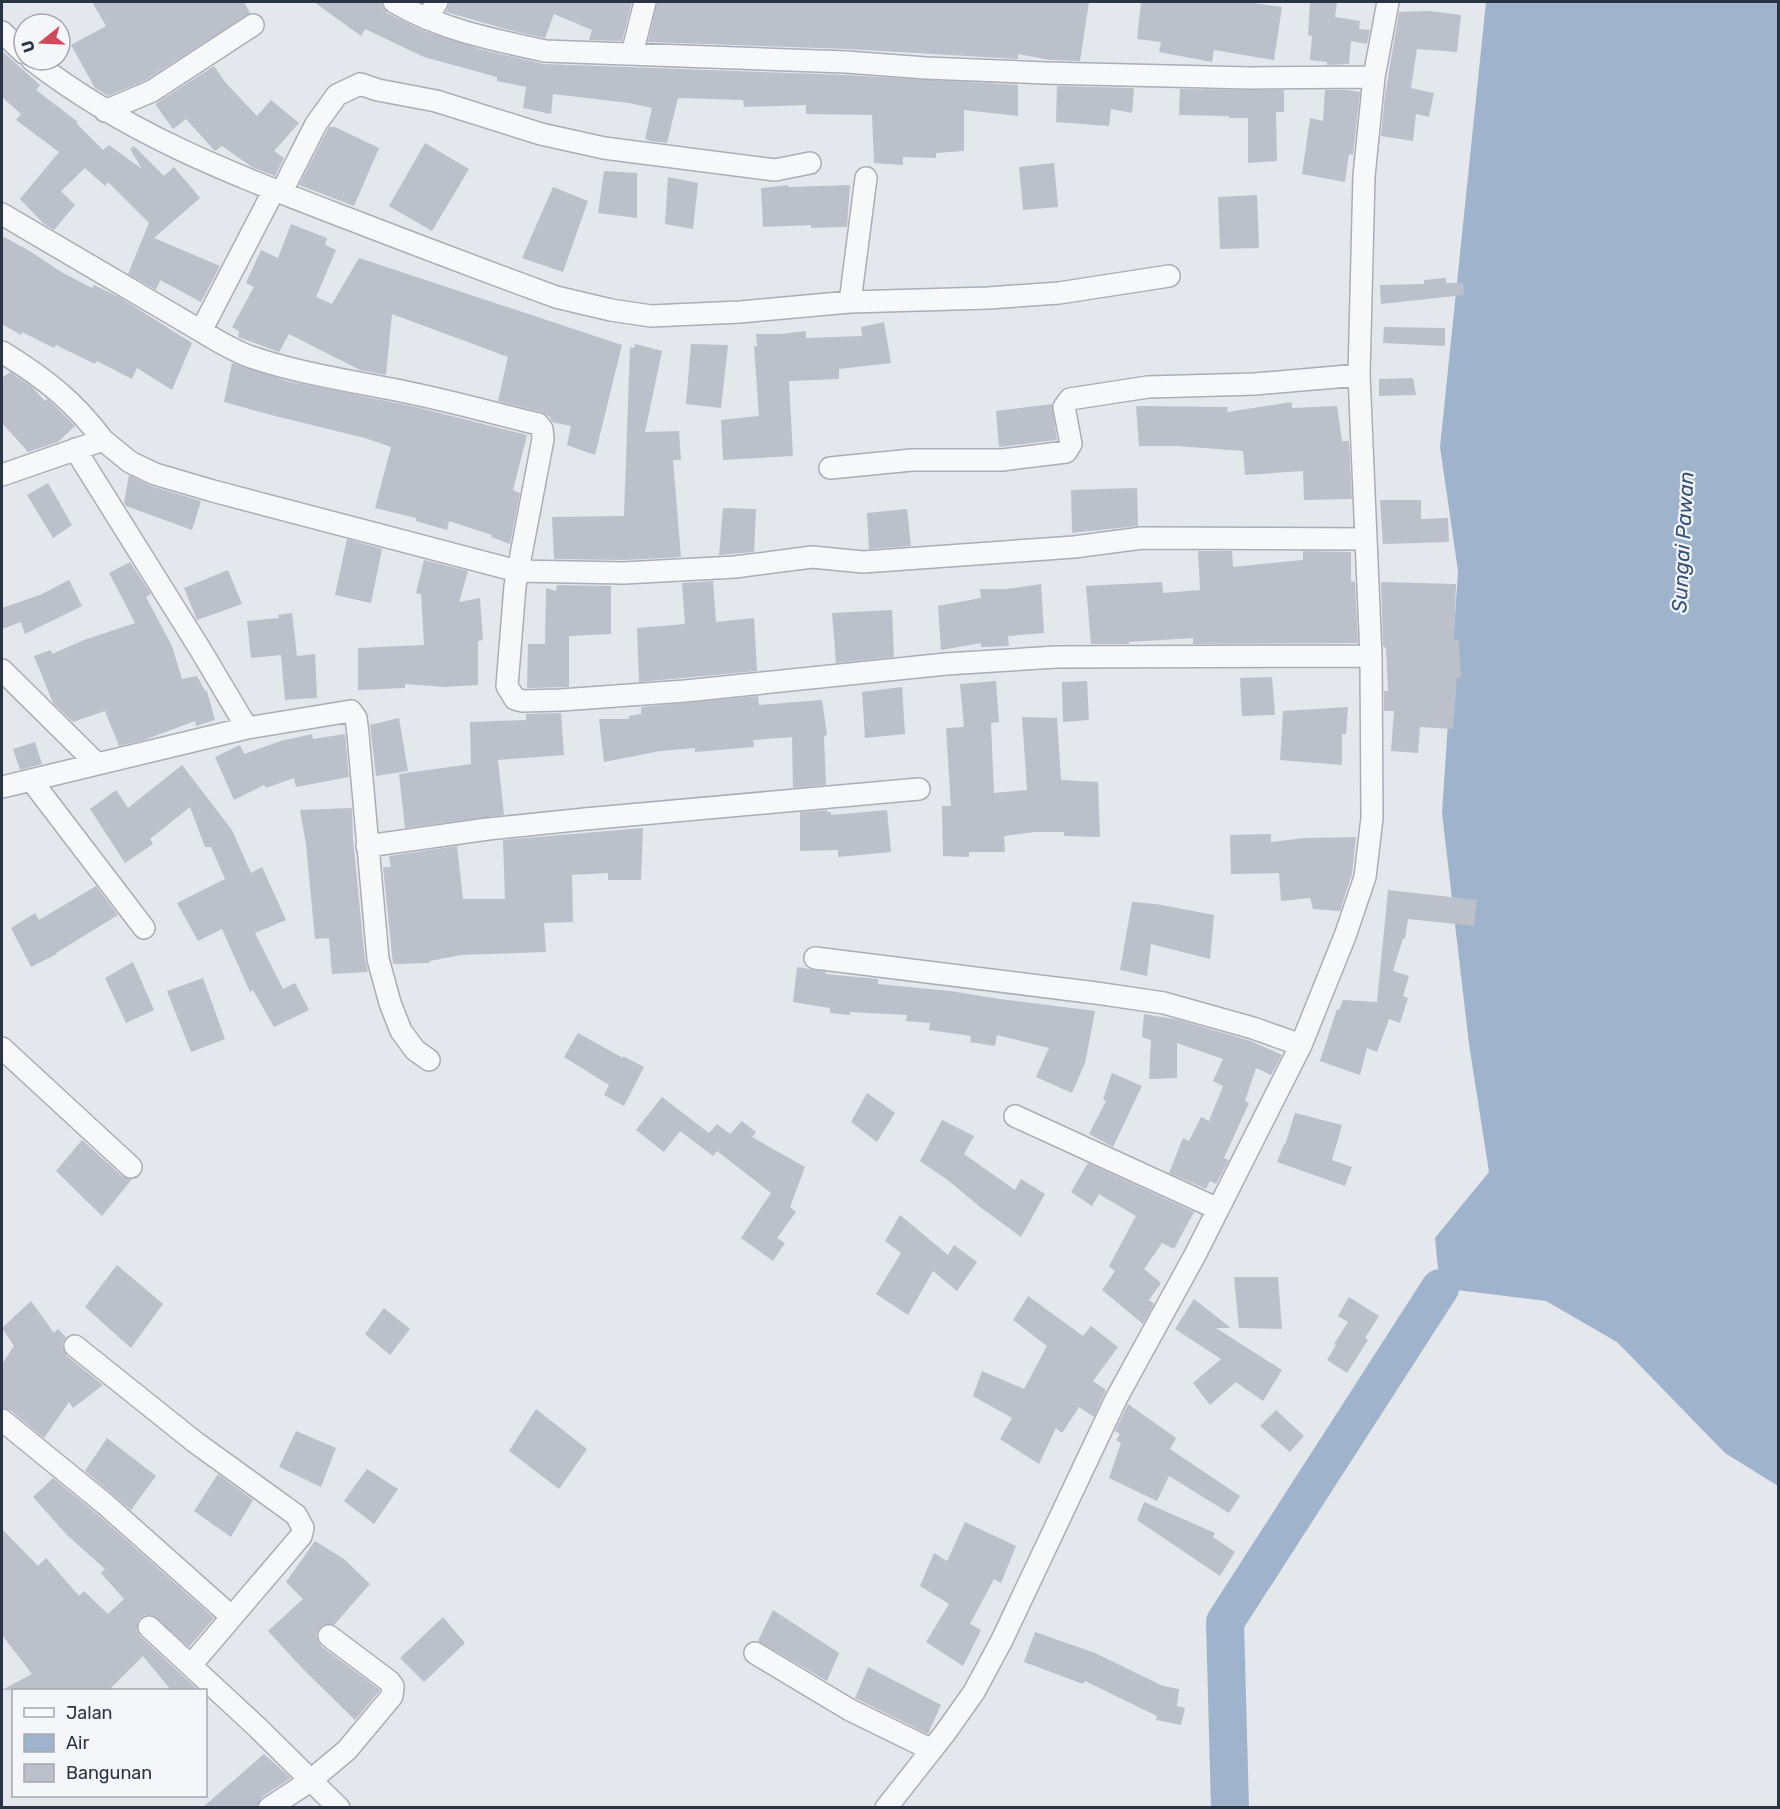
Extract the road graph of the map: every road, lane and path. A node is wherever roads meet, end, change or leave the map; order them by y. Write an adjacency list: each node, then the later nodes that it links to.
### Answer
1 (394, 2): 4 (street)
2 (645, 2): 6 (street)
3 (1388, 2): 8 (street)
4 (432, 10): 6 (street)
5 (253, 24): 9 (street)
6 (632, 54): 8 (street)
7 (48, 72): 9 (street)
8 (1374, 77): 18 (street)
9 (105, 111): 12 (street)
10 (810, 163): 12 (street)
11 (866, 178): 15 (street)
12 (277, 191): 15 (street); 16 (street)
13 (2, 214): 16 (street)
14 (1169, 276): 15 (street)
15 (850, 302)
16 (201, 332): 24 (street)
17 (2, 352): 19 (street)
18 (1359, 375): 21 (street); 23 (street)
19 (103, 440): 20 (street); 24 (street)
20 (75, 449): 22 (street); 27 (street)
21 (830, 468)
22 (2, 475)
23 (1366, 539): 24 (street); 25 (street)
24 (517, 571): 25 (street)
25 (1371, 656): 35 (street)
26 (2, 670): 28 (street)
27 (247, 728): 28 (street); 32 (street)
28 (96, 764): 29 (street)
29 (31, 780): 30 (street); 33 (street)
30 (2, 787)
31 (919, 789): 32 (street)
32 (367, 846): 37 (street)
33 (144, 928)
34 (815, 958): 35 (street)
35 (1301, 1045): 40 (street)
36 (2, 1048): 39 (street)
37 (429, 1060)
38 (1015, 1116): 40 (street)
39 (131, 1167)
40 (1218, 1209): 48 (street)
41 (75, 1346): 43 (street)
42 (2, 1420): 43 (street)
43 (232, 1617): 47 (street)
44 (149, 1627): 47 (street)
45 (329, 1636): 49 (street)
46 (755, 1653): 48 (street)
47 (191, 1665): 49 (street)
48 (932, 1750): 52 (street)
49 (310, 1780): 50 (street); 51 (street)
50 (269, 1808)
51 (339, 1808)
52 (886, 1808)

